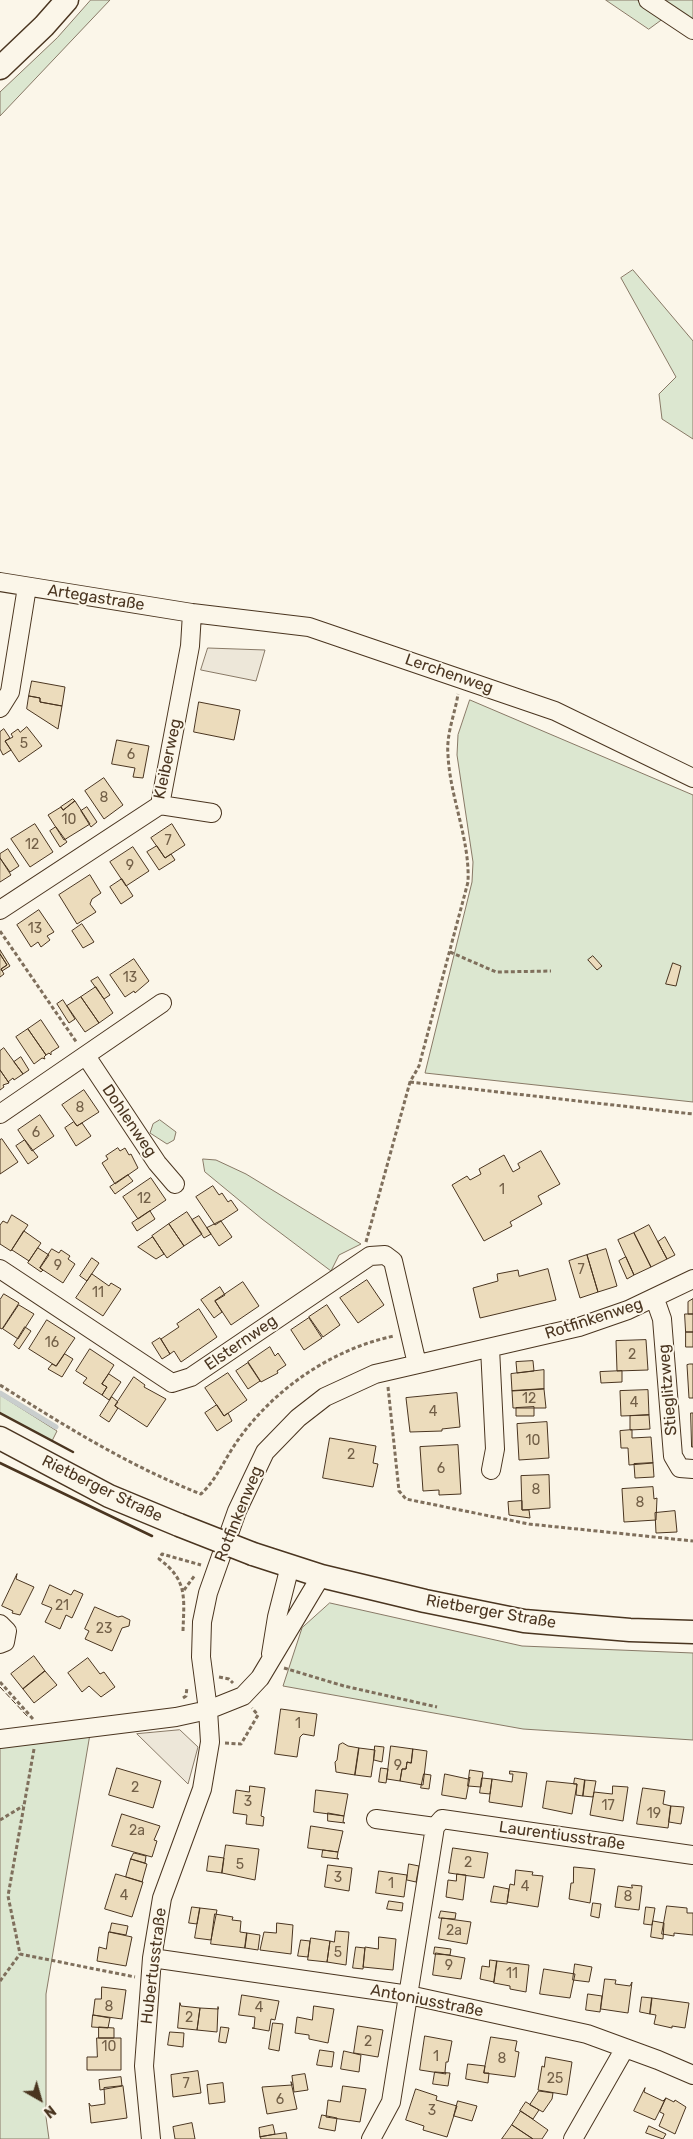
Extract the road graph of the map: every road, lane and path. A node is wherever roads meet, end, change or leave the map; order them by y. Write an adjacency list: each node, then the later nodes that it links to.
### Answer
1 (67, 0): 4 (main road)
2 (648, 0): 3 (street)
3 (693, 30)
4 (0, 68)
5 (0, 582): 6 (street, Artegastraße)
6 (28, 587): 7 (street, Artegastraße); 9 (street)
7 (192, 613): 8 (street, Lerchenweg); 11 (street, Kleiberweg)
8 (462, 678): 10 (street, Lerchenweg); 15 (path)
9 (0, 708)
10 (693, 778)
11 (160, 804): 12 (street); 13 (street, Kleiberweg)
12 (212, 813)
13 (0, 910)
14 (0, 931): 18 (path)
15 (450, 952): 16 (path); 19 (path)
16 (551, 971)
17 (162, 1003): 18 (street)
18 (86, 1056): 20 (street); 22 (street, Dohlenweg)
19 (410, 1082): 21 (path); 23 (path)
20 (0, 1114)
21 (693, 1114)
22 (175, 1184)
23 (370, 1256): 24 (street, Elsternweg); 27 (street)
24 (0, 1269)
25 (693, 1279): 26 (street, Rotfinkenweg)
26 (655, 1298): 28 (street, Rotfinkenweg); 33 (street, Stieglitzweg)
27 (409, 1333): 29 (street); 31 (path)
28 (490, 1348): 29 (street, Rotfinkenweg); 34 (street)
29 (416, 1364): 48 (street, Rotfinkenweg)
30 (383, 1384): 35 (path)
31 (0, 1385)
32 (0, 1438): 37 (main road, Rietberger Straße, bridge)
33 (693, 1469)
34 (491, 1470)
35 (693, 1541)
36 (204, 1566): 40 (path)
37 (290, 1566): 38 (main road, Rietberger Straße); 45 (street)
38 (321, 1576): 42 (main road, Rietberger Straße); 45 (street)
39 (192, 1581): 40 (path)
40 (184, 1590): 43 (path)
41 (0, 1624): 44 (street)
42 (693, 1632)
43 (183, 1639)
44 (0, 1644)
45 (270, 1661): 47 (path); 48 (street)
46 (0, 1682): 49 (path)
47 (437, 1707)
48 (208, 1710): 49 (street); 58 (street, Hubertusstraße)
49 (36, 1735): 50 (street)
50 (0, 1739)
51 (29, 1770): 52 (path)
52 (23, 1806): 54 (path); 57 (path)
53 (376, 1819): 55 (street, Laurentiusstraße)
54 (0, 1820)
55 (435, 1827): 56 (street, Laurentiusstraße); 61 (street)
56 (693, 1855)
57 (20, 1954): 59 (path); 60 (path)
58 (152, 1958): 59 (street, Hubertusstraße); 61 (street, Antoniusstraße)
59 (151, 1980): 64 (street, Hubertusstraße)
60 (0, 1981)
61 (409, 1995): 62 (street, Antoniusstraße); 65 (street)
62 (625, 2048): 63 (street, Antoniusstraße); 66 (street)
63 (693, 2075)
64 (151, 2139)
65 (371, 2139)
66 (573, 2139)

